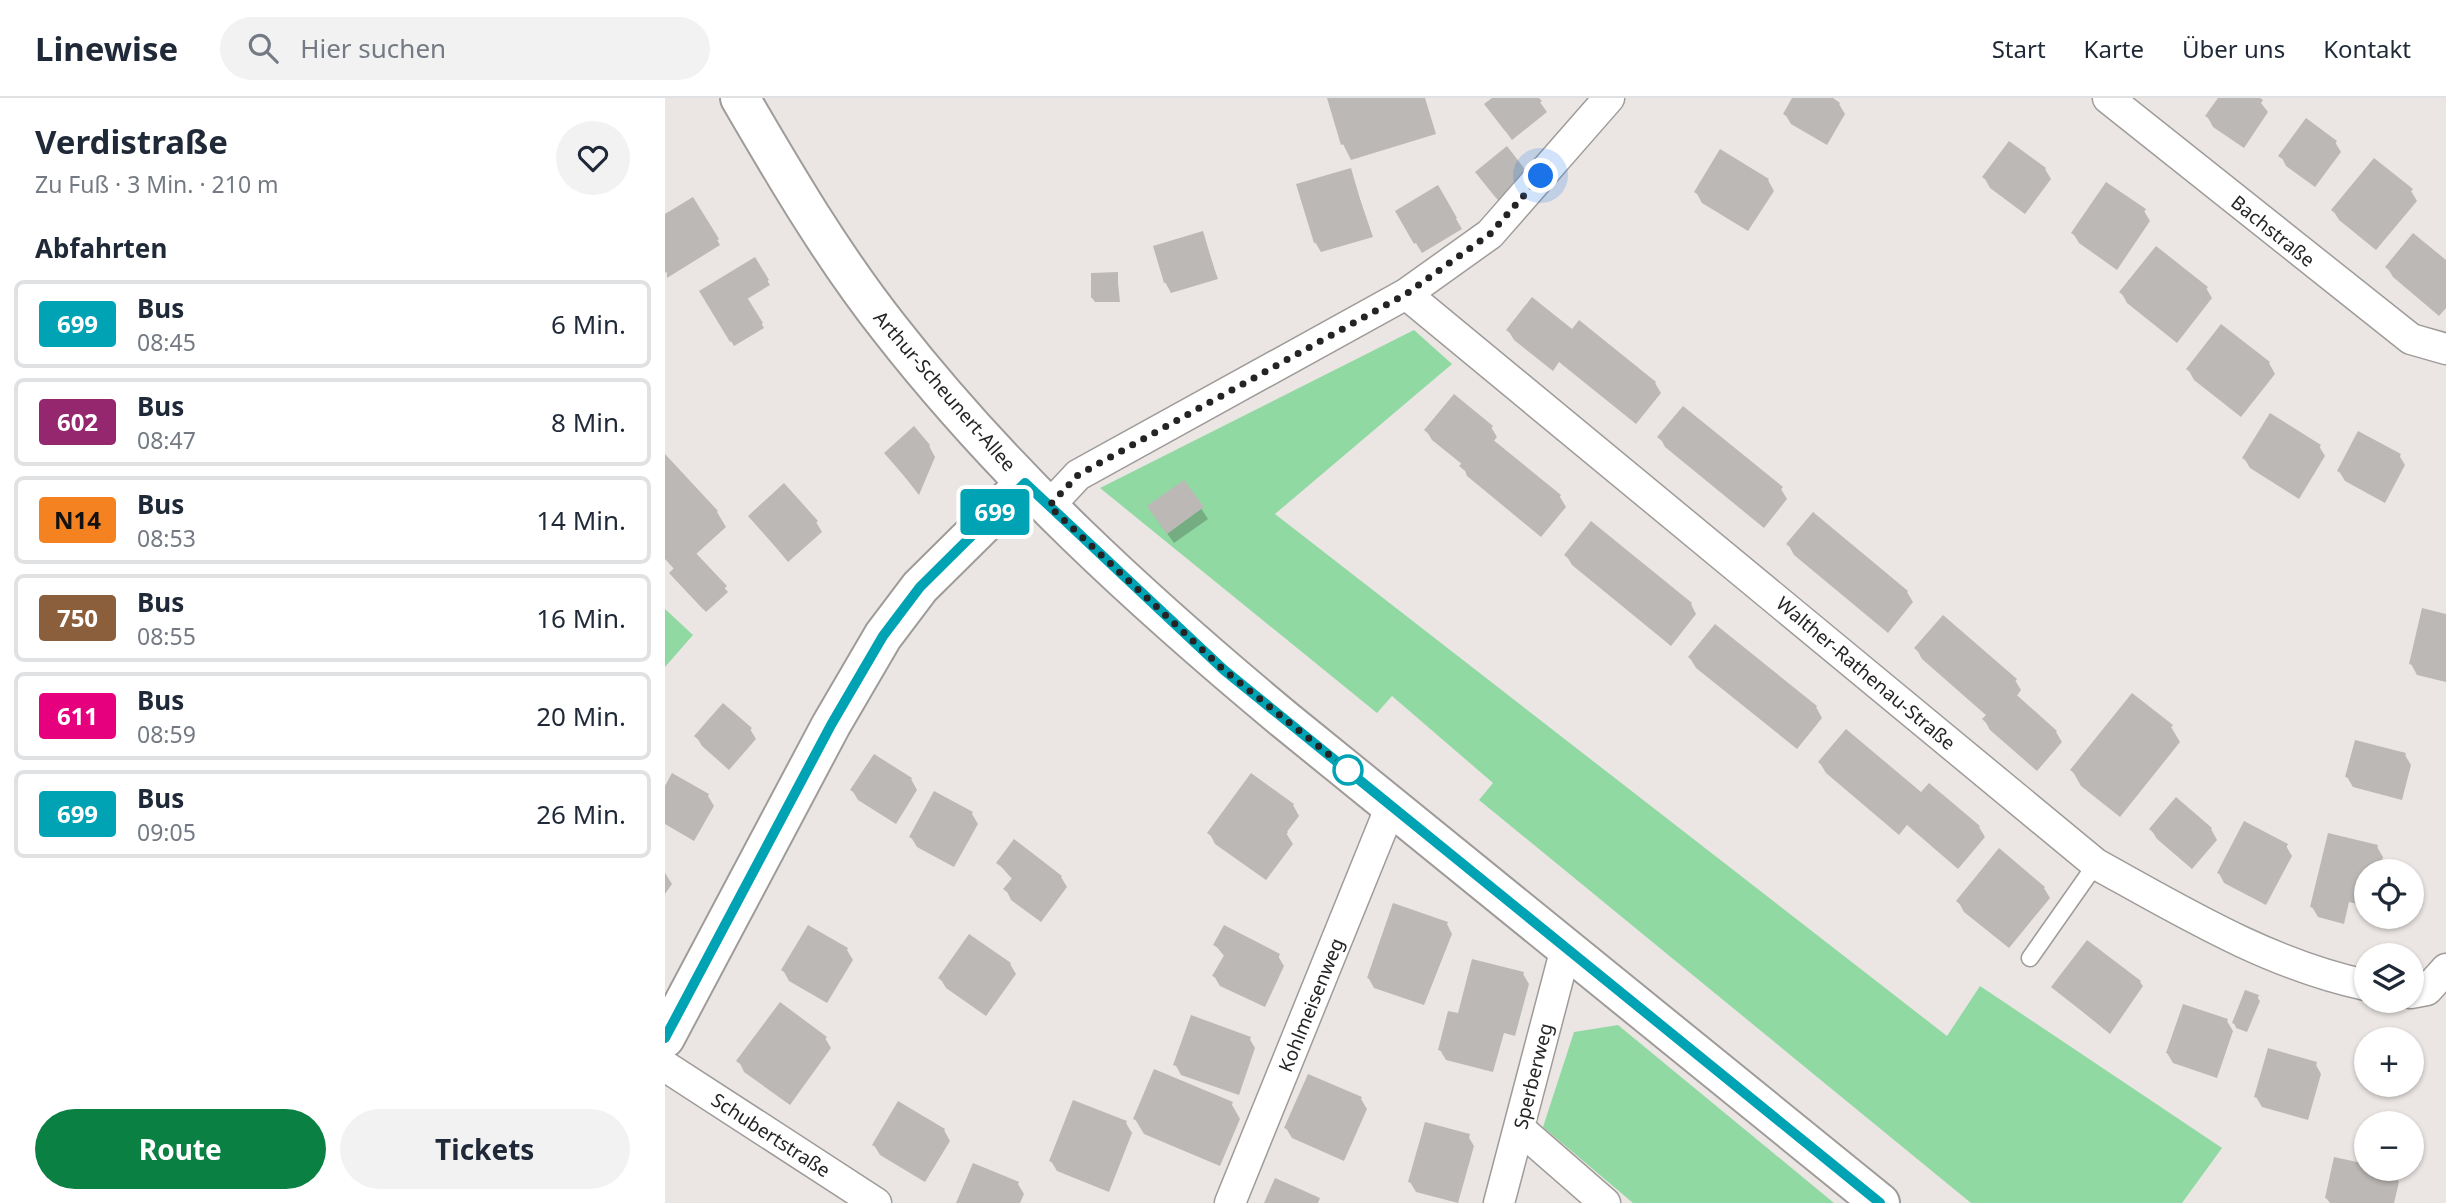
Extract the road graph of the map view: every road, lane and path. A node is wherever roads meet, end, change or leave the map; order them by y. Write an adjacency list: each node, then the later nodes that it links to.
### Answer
1 (740, 98): 6 (main road, Arthur-Scheunert-Allee)
2 (1609, 98): 4 (street)
3 (2108, 98): 5 (street, Bachstraße)
4 (1406, 294): 6 (street); 8 (street, Walther-Rathenau-Straße)
5 (2446, 349)
6 (1037, 494): 7 (main road, Arthur-Scheunert-Allee); 12 (main road)
7 (1391, 806): 9 (main road, Arthur-Scheunert-Allee); 16 (street, Kohlmeisenweg)
8 (2096, 864): 10 (lane); 11 (street, Walther-Rathenau-Straße)
9 (1566, 948): 14 (street, Sperberweg); 19 (main road, Arthur-Scheunert-Allee)
10 (2030, 958)
11 (2354, 982)
12 (665, 1038)
13 (665, 1066): 15 (street, Schubertstraße)
14 (1520, 1129): 17 (street, Sperberweg); 18 (street)
15 (876, 1203)
16 (1230, 1203)
17 (1499, 1203)
18 (1605, 1203)
19 (1880, 1203)

